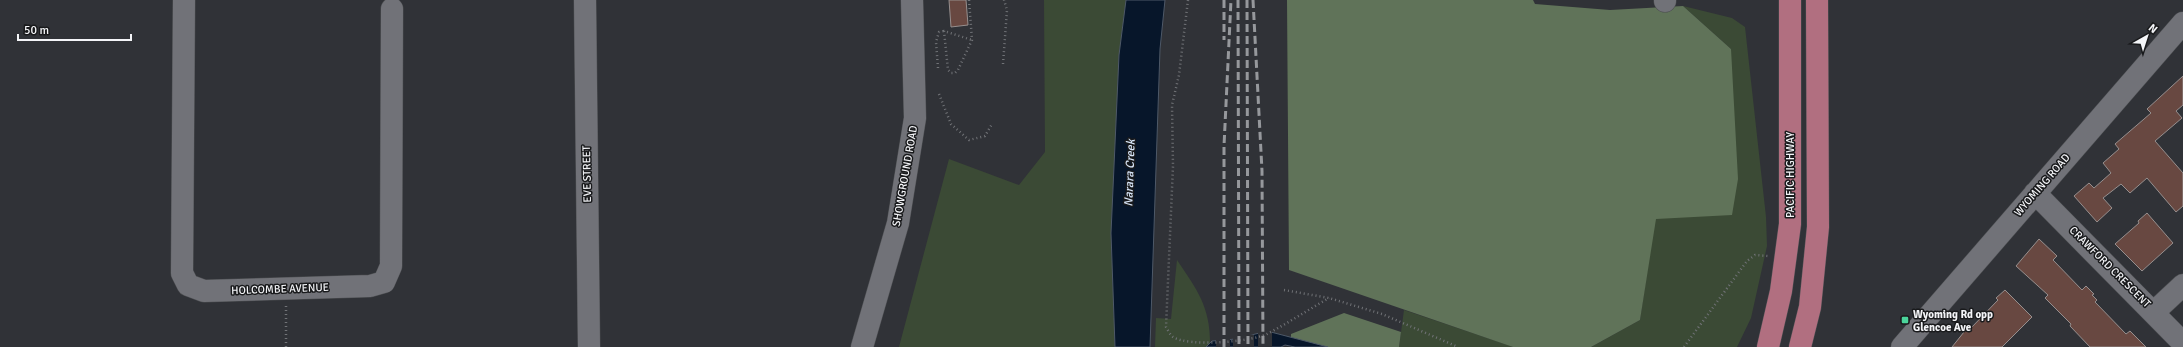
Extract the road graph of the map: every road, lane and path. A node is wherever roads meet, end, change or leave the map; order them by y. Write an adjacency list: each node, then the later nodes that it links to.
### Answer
1 (184, 0): 20 (street, HOLCOMBE AVENUE)
2 (585, 0): 26 (street, EVE STREET)
3 (912, 0): 27 (street, SHOWGROUND ROAD)
4 (969, 0): 12 (path)
5 (1004, 0): 13 (path)
6 (1188, 0): 22 (path)
7 (1790, 0): 30 (main road, PACIFIC HIGHWAY)
8 (1817, 0): 31 (main road)
9 (392, 9): 20 (street, HOLCOMBE AVENUE)
10 (2183, 24): 17 (street, WYOMING ROAD)
11 (944, 31): 12 (path); 12 (path); 14 (path)
12 (972, 40)
13 (1003, 64)
14 (938, 68)
15 (940, 94): 16 (path)
16 (992, 124)
17 (2035, 193): 23 (street, CRAWFORD CRESCENT); 32 (street, WYOMING ROAD)
18 (1771, 256): 29 (path)
19 (2183, 285): 23 (street)
20 (286, 288): 25 (path)
21 (1284, 290): 22 (path)
22 (1329, 298): 28 (path)
23 (2154, 312): 24 (street, CRAWFORD CRESCENT)
24 (2183, 343)
25 (286, 347)
26 (589, 347)
27 (862, 347)
28 (1458, 347)
29 (1684, 347)
30 (1768, 347)
31 (1800, 347)
32 (1902, 347)

